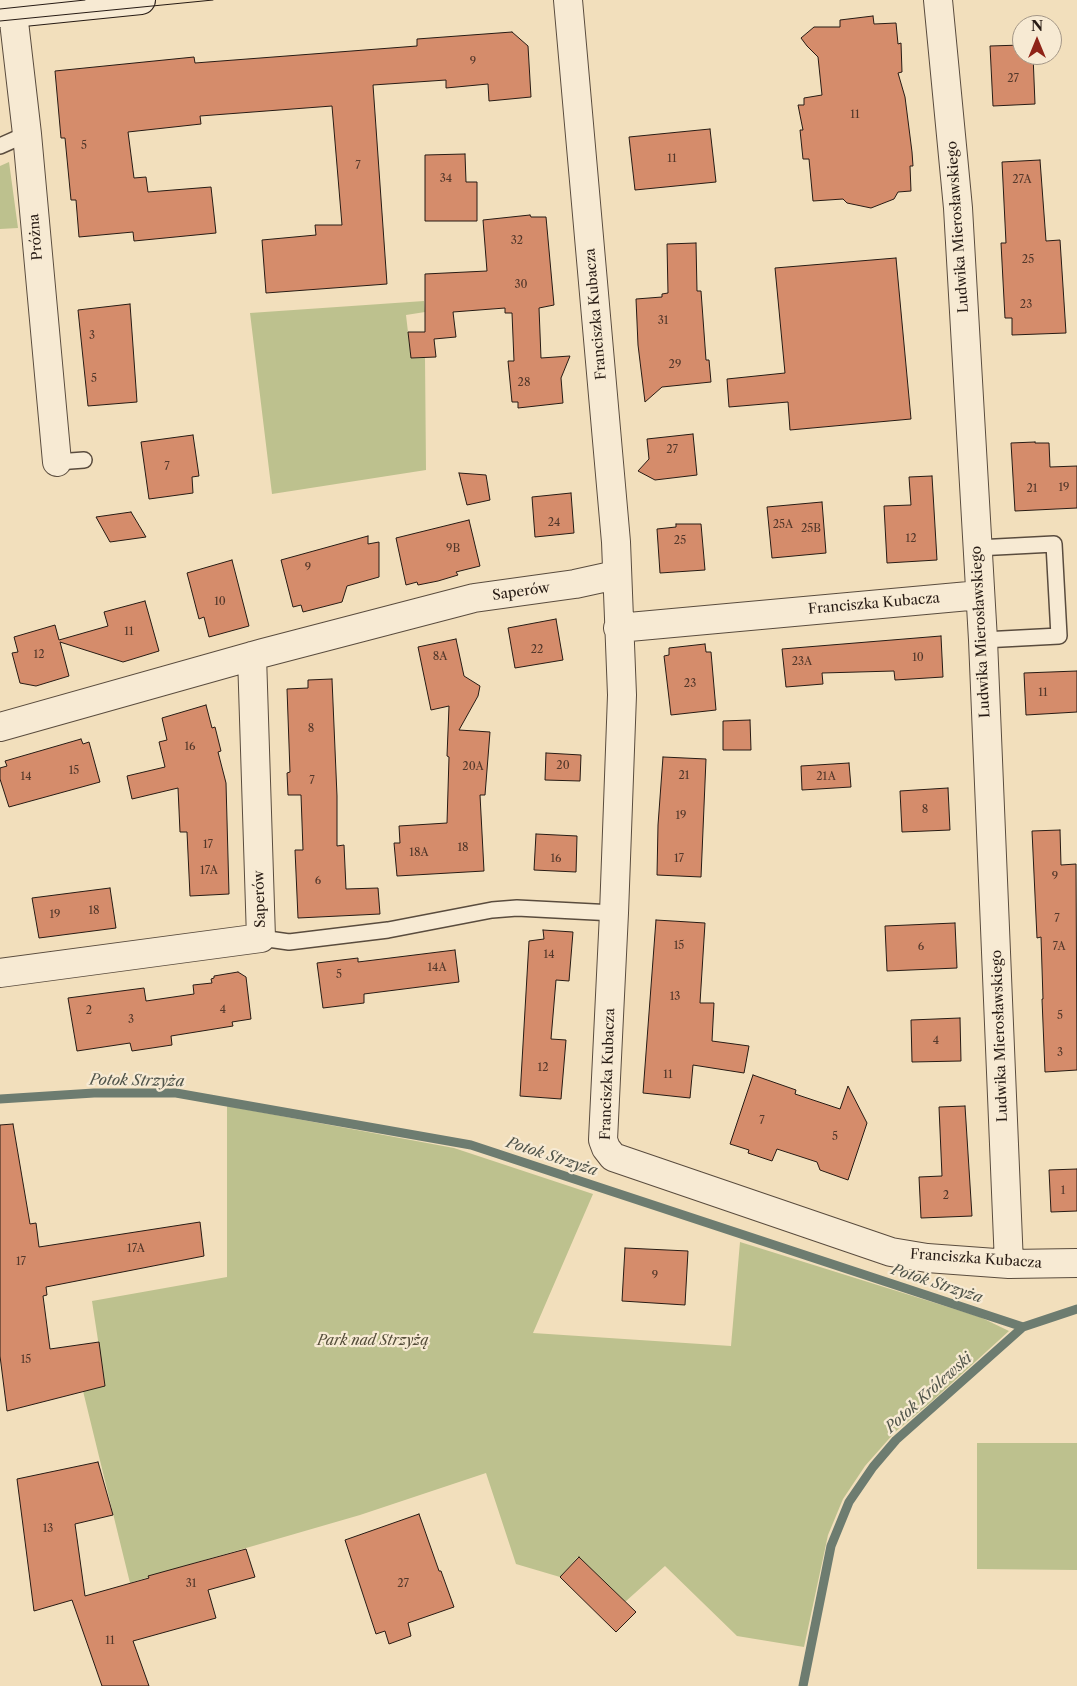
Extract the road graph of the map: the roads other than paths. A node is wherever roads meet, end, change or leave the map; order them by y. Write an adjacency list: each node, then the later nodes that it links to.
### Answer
1 (141, 0): 4 (street)
2 (568, 0): 10 (street, Franciszka Kubacza)
3 (938, 0): 9 (street, Ludwika Mierosławskiego)
4 (4, 15): 5 (street, Próżna)
5 (26, 134): 6 (lane); 8 (street, Próżna)
6 (0, 146)
7 (84, 460): 8 (lane)
8 (57, 462)
9 (977, 548): 11 (street, Ludwika Mierosławskiego); 13 (lane)
10 (616, 575): 12 (street, Franciszka Kubacza); 14 (street, Saperów)
11 (980, 595): 12 (street, Franciszka Kubacza); 13 (street, Ludwika Mierosławskiego)
12 (618, 628): 16 (street, Franciszka Kubacza)
13 (983, 640): 20 (street, Ludwika Mierosławskiego)
14 (252, 656): 15 (street, Saperów); 17 (street, Saperów)
15 (0, 727)
16 (614, 912): 17 (lane); 20 (street, Franciszka Kubacza)
17 (261, 938): 18 (street, Saperów)
18 (0, 973)
19 (1077, 1263): 20 (street, Franciszka Kubacza)
20 (1009, 1264)

